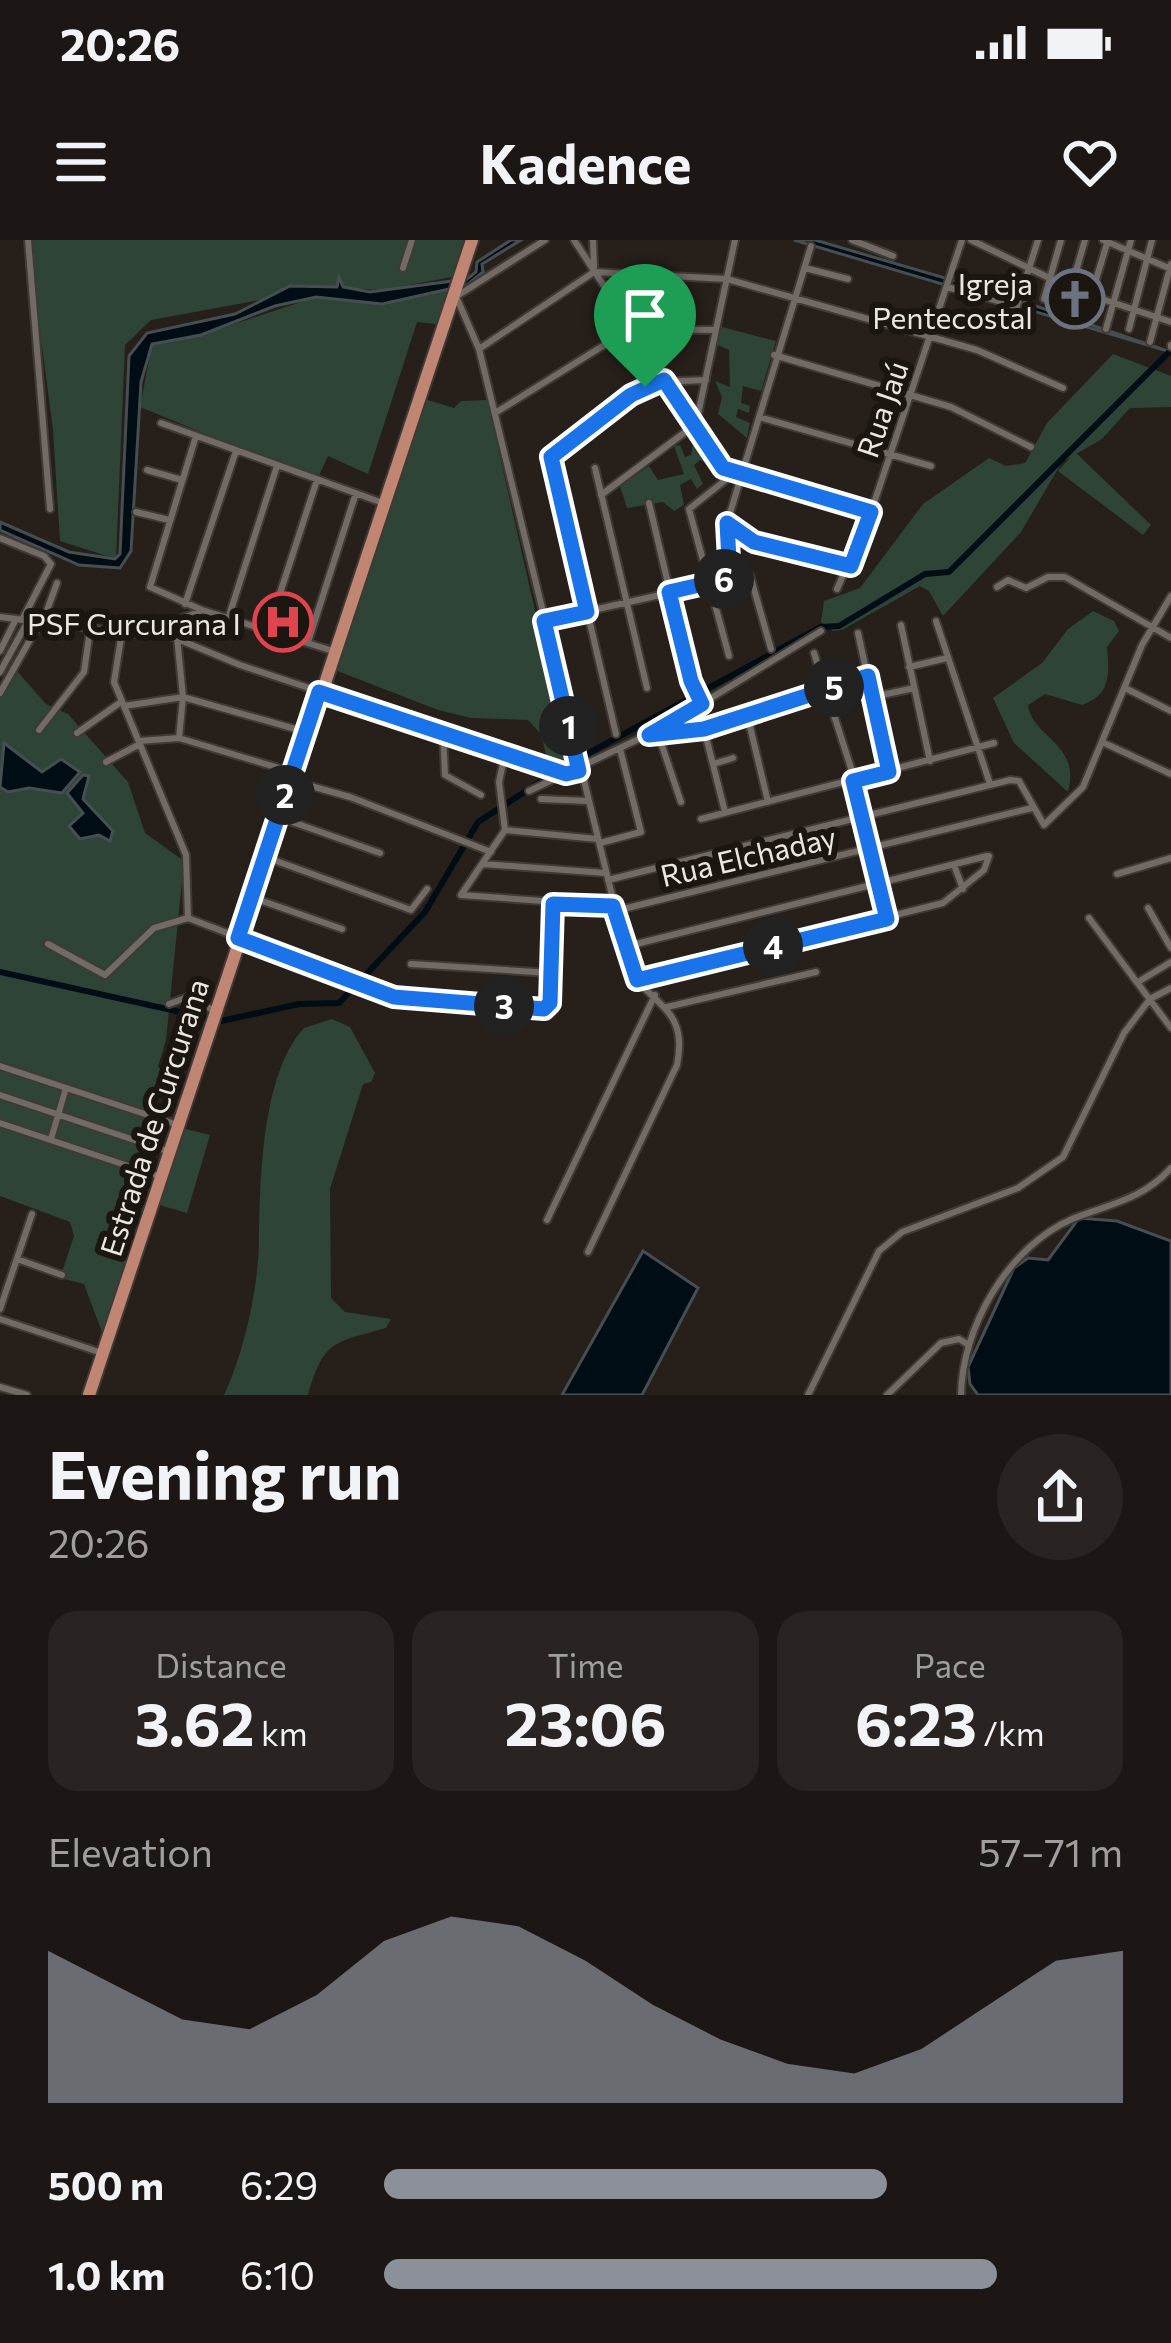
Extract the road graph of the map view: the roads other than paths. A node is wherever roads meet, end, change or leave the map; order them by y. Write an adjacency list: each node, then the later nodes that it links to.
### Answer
1 (28, 240): 71 (street)
2 (412, 240): 21 (street)
3 (472, 240): 30 (main road, Estrada de Curcurana)
4 (545, 240): 30 (street)
5 (574, 240): 24 (street)
6 (593, 240): 24 (street)
7 (735, 240): 25 (street)
8 (852, 240): 18 (street)
9 (962, 240): 28 (street, Rua Jaú)
10 (971, 240): 23 (street)
11 (1038, 240): 23 (street)
12 (1061, 240): 27 (street)
13 (1084, 240): 29 (street)
14 (1152, 240): 19 (street)
15 (1106, 241): 16 (street); 32 (street)
16 (1129, 244): 19 (street); 34 (street)
17 (811, 246): 22 (street)
18 (893, 256)
19 (1148, 259): 20 (street); 35 (street)
20 (1171, 267): 37 (street)
21 (403, 268)
22 (804, 268): 26 (street); 31 (street)
23 (1030, 270): 27 (street); 28 (street)
24 (594, 272): 25 (street); 40 (street); 46 (street)
25 (728, 279): 31 (street); 43 (street)
26 (848, 279)
27 (1051, 280): 29 (street); 33 (street)
28 (948, 282): 44 (street, Rua Jaú)
29 (1072, 289): 32 (street); 36 (street)
30 (457, 292): 46 (street); 69 (main road, Estrada de Curcurana)
31 (794, 296): 44 (street); 47 (street)
32 (1092, 297): 34 (street); 39 (street)
33 (1044, 299)
34 (1112, 303): 35 (street); 41 (street)
35 (1135, 310): 37 (street); 42 (street)
36 (1063, 316)
37 (1156, 317): 38 (street); 45 (street)
38 (1171, 322)
39 (1084, 323)
40 (630, 328): 43 (street); 48 (street); 52 (street)
41 (1106, 329)
42 (1129, 329)
43 (716, 330): 49 (street)
44 (930, 338): 50 (street); 51 (street, Rua Jaú)
45 (1150, 342)
46 (478, 350): 52 (street)
47 (774, 355): 51 (street); 53 (street)
48 (664, 380): 49 (street); 55 (street); 88 (street)
49 (706, 380): 55 (street)
50 (1063, 388)
51 (911, 395): 57 (street); 59 (street, Rua Jaú)
52 (495, 413): 93 (street)
53 (759, 417): 59 (street); 64 (street)
54 (160, 423): 56 (street)
55 (693, 427): 64 (street); 68 (street)
56 (196, 436): 58 (street); 65 (street)
57 (1031, 447)
58 (236, 451): 60 (street); 86 (street)
59 (891, 452): 61 (street); 73 (street, Rua Jaú)
60 (277, 466): 66 (street); 90 (street)
61 (931, 466)
62 (595, 468): 68 (street)
63 (146, 470): 65 (street)
64 (736, 475): 73 (street); 75 (street); 79 (street)
65 (182, 480): 74 (street)
66 (317, 480): 67 (street); 98 (street)
67 (356, 493): 69 (street); 105 (street)
68 (601, 495): 85 (street)
69 (383, 503): 108 (main road, Estrada de Curcurana)
70 (649, 503): 83 (street)
71 (50, 509)
72 (136, 512): 74 (street)
73 (871, 512): 77 (street, Rua Jaú)
74 (169, 520): 86 (street)
75 (727, 523): 77 (street); 78 (street)
76 (0, 538): 91 (street)
77 (851, 566): 82 (street, Rua Jaú)
78 (730, 578): 79 (street); 106 (street)
79 (712, 582): 83 (street); 110 (street)
80 (57, 584): 94 (street)
81 (997, 587): 101 (street)
82 (837, 590)
83 (669, 592): 85 (street); 124 (street)
84 (1171, 596): 101 (street)
85 (628, 602): 88 (street); 115 (street)
86 (185, 604): 87 (street)
87 (202, 610): 90 (street); 97 (street)
88 (587, 612): 93 (street); 132 (street)
89 (0, 617): 91 (street)
90 (228, 619): 98 (street)
91 (22, 620): 94 (street); 107 (street); 113 (street)
92 (936, 620): 111 (street)
93 (544, 621): 146 (street)
94 (40, 624): 96 (street); 120 (street)
95 (901, 626): 112 (street)
96 (90, 630): 100 (street); 128 (street)
97 (156, 630): 100 (street); 103 (street)
98 (268, 631): 105 (street)
99 (821, 631): 124 (street)
100 (122, 632): 123 (street)
101 (1154, 632): 104 (street); 117 (street)
102 (858, 633): 114 (street)
103 (177, 637): 119 (street); 121 (street)
104 (1171, 638)
105 (308, 642): 108 (street)
106 (771, 649)
107 (0, 651)
108 (333, 651): 119 (main road, Estrada de Curcurana)
109 (814, 653): 118 (street)
110 (729, 656)
111 (947, 658): 112 (street); 139 (street)
112 (909, 667): 116 (street)
113 (0, 671)
114 (868, 676): 118 (street); 122 (street)
115 (647, 688)
116 (914, 688): 122 (street); 143 (street)
117 (1125, 688): 125 (street); 136 (street)
118 (825, 690): 126 (street); 151 (street)
119 (319, 692): 129 (main road, Estrada de Curcurana); 130 (street)
120 (0, 693)
121 (183, 697): 123 (street); 129 (street); 135 (street)
122 (873, 697): 148 (street)
123 (122, 704): 131 (street); 137 (street)
124 (702, 704): 133 (street)
125 (1171, 711)
126 (747, 714): 127 (street); 158 (street)
127 (704, 729): 134 (street); 145 (street)
128 (39, 730)
129 (306, 732): 150 (main road, Estrada de Curcurana)
130 (443, 732): 141 (street); 154 (street)
131 (77, 733)
132 (616, 734)
133 (649, 735): 134 (street); 140 (street)
134 (659, 737): 157 (street)
135 (179, 738): 137 (street); 150 (street)
136 (1102, 742): 149 (street); 159 (street)
137 (139, 743): 144 (street); 182 (street)
138 (994, 743): 139 (street)
139 (977, 748): 143 (street); 152 (street)
140 (620, 749): 146 (street); 165 (street)
141 (506, 750): 147 (street); 164 (street)
142 (733, 758): 145 (street)
143 (930, 760): 148 (street)
144 (106, 762)
145 (713, 764): 160 (street)
146 (578, 766): 147 (street); 156 (street)
147 (561, 772): 153 (street)
148 (889, 772): 151 (street)
149 (1171, 774)
150 (291, 776): 162 (main road, Estrada de Curcurana); 167 (street)
151 (853, 781): 158 (street); 161 (street)
152 (990, 784): 159 (street); 161 (street)
153 (529, 791)
154 (481, 795)
155 (541, 799): 156 (street)
156 (588, 801): 165 (street)
157 (681, 802)
158 (768, 802): 160 (street)
159 (1032, 808): 166 (street, Rua Elchaday)
160 (725, 812): 163 (street)
161 (862, 815): 166 (street); 174 (street)
162 (278, 817): 168 (street); 169 (main road, Estrada de Curcurana)
163 (701, 819)
164 (505, 830): 165 (street); 167 (street)
165 (598, 842): 174 (street)
166 (871, 850): 175 (street); 181 (street, Rua Elchaday)
167 (491, 852): 171 (street)
168 (380, 853)
169 (264, 857): 176 (street); 178 (main road, Estrada de Curcurana)
170 (1171, 858): 173 (street)
171 (483, 864): 174 (street); 179 (street, Rua Elchaday)
172 (954, 865): 175 (street); 177 (street); 177 (street)
173 (1118, 874)
174 (607, 876): 181 (street)
175 (880, 884): 184 (street); 188 (street)
176 (428, 889)
177 (963, 889): 184 (street)
178 (251, 896): 185 (street); 186 (main road, Estrada de Curcurana)
179 (553, 904): 181 (street, Rua Elchaday); 193 (street)
180 (1148, 908): 189 (street)
181 (614, 909): 188 (street)
182 (188, 918): 186 (street); 187 (street)
183 (1089, 918): 195 (street)
184 (887, 919): 194 (street)
185 (342, 929)
186 (238, 938): 193 (street); 201 (main road, Estrada de Curcurana)
187 (48, 944)
188 (624, 947): 194 (street)
189 (1171, 948)
190 (1171, 962): 195 (street)
191 (411, 964): 193 (street)
192 (816, 972): 200 (street)
193 (551, 974)
194 (637, 980): 197 (street)
195 (1137, 982): 198 (street)
196 (1171, 988): 198 (street)
197 (655, 995): 200 (street); 214 (street)
198 (1150, 999): 202 (street); 225 (street)
199 (169, 1004): 201 (street)
200 (668, 1007): 215 (street)
201 (213, 1012): 208 (main road, Estrada de Curcurana)
202 (1171, 1028)
203 (0, 1066): 204 (street)
204 (66, 1088): 206 (street); 208 (street)
205 (0, 1096): 206 (street)
206 (58, 1114): 209 (street); 210 (street)
207 (0, 1124): 209 (street)
208 (176, 1124): 210 (main road, Estrada de Curcurana)
209 (50, 1139): 212 (street)
210 (167, 1151): 212 (main road, Estrada de Curcurana)
211 (1171, 1168): 220 (street)
212 (158, 1176): 221 (main road, Estrada de Curcurana)
213 (32, 1214): 216 (street)
214 (547, 1220)
215 (588, 1252)
216 (17, 1259): 217 (street); 218 (street)
217 (62, 1275)
218 (0, 1310)
219 (0, 1319): 221 (street)
220 (969, 1345): 226 (street); 227 (street)
221 (102, 1353): 224 (main road, Estrada de Curcurana)
222 (0, 1387): 223 (street)
223 (28, 1395)
224 (89, 1395)
225 (808, 1395)
226 (886, 1395)
227 (961, 1395)

